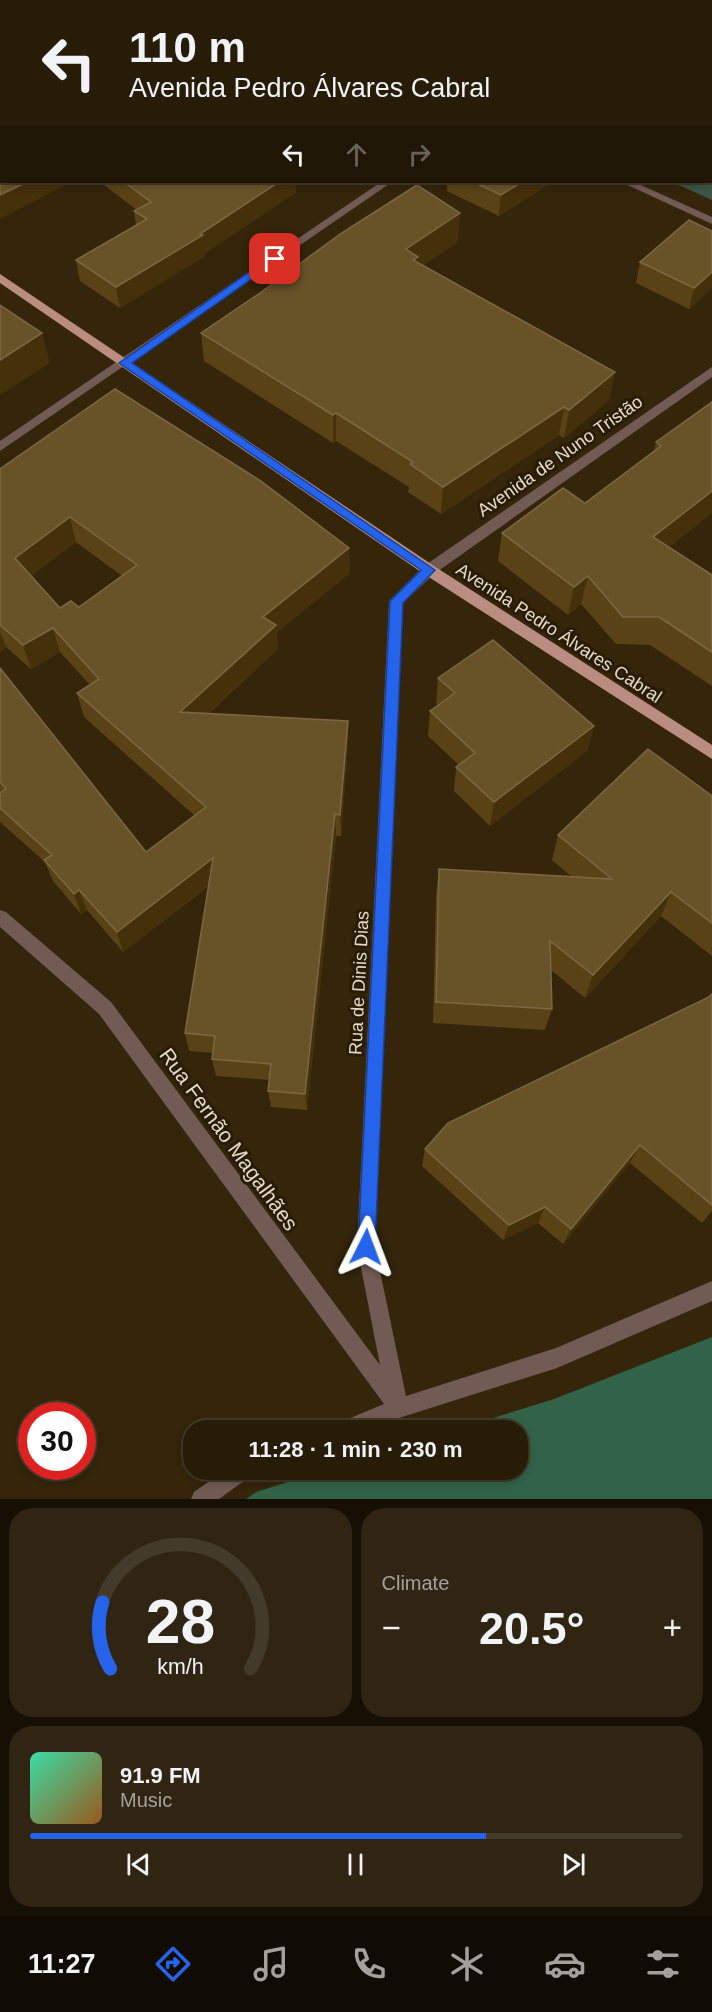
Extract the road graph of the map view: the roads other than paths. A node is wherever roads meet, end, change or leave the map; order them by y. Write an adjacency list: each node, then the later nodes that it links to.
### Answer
1 (386, 183): 5 (street)
2 (628, 183): 3 (street)
3 (712, 221)
4 (0, 278): 5 (main road, Avenida Pedro Álvares Cabral)
5 (124, 363): 7 (street); 8 (main road, Avenida Pedro Álvares Cabral)
6 (712, 371): 8 (street, Avenida de Nuno Tristão)
7 (0, 447)
8 (429, 570): 9 (main road, Avenida Pedro Álvares Cabral); 12 (street, Rua de Dinis Dias)
9 (712, 753)
10 (0, 917): 12 (street, Rua Fernão Magalhães)
11 (712, 1291): 12 (street)
12 (399, 1408): 13 (street)
13 (370, 1420)
14 (228, 1480): 15 (street)
15 (201, 1499)

